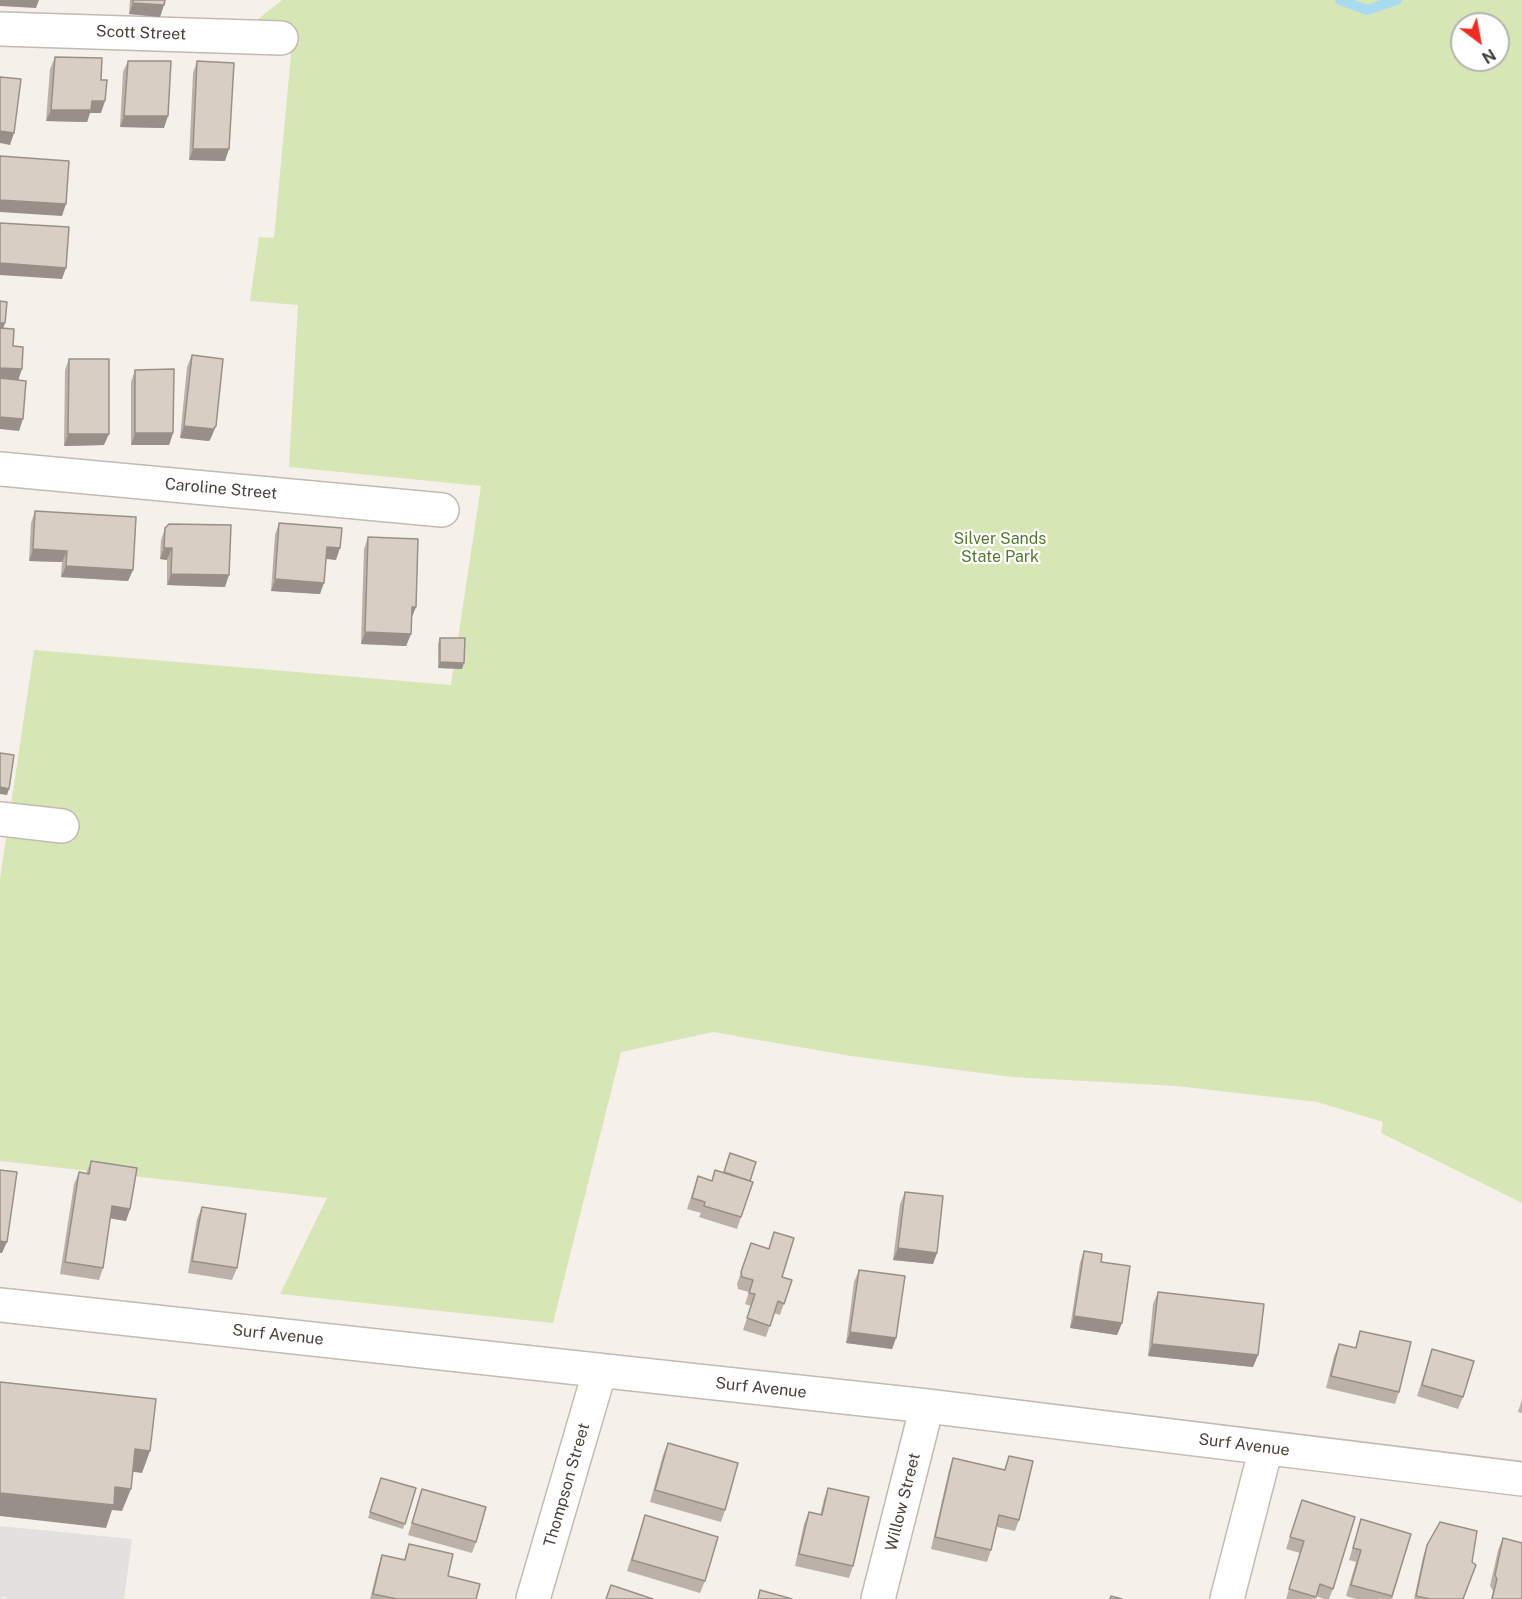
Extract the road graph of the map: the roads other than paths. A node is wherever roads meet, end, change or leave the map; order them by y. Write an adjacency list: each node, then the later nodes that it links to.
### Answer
1 (0, 29): 2 (street, Scott Street)
2 (281, 38)
3 (0, 469): 4 (street, Caroline Street)
4 (442, 510)
5 (0, 819): 6 (street)
6 (62, 826)
7 (0, 1305): 8 (street, Surf Avenue)
8 (600, 1370): 9 (street, Surf Avenue); 12 (street, Thompson Street)
9 (927, 1406): 10 (street, Surf Avenue); 13 (street, Willow Street)
10 (1266, 1448): 11 (street, Surf Avenue); 14 (street)
11 (1522, 1479)
12 (533, 1599)
13 (878, 1599)
14 (1227, 1599)

